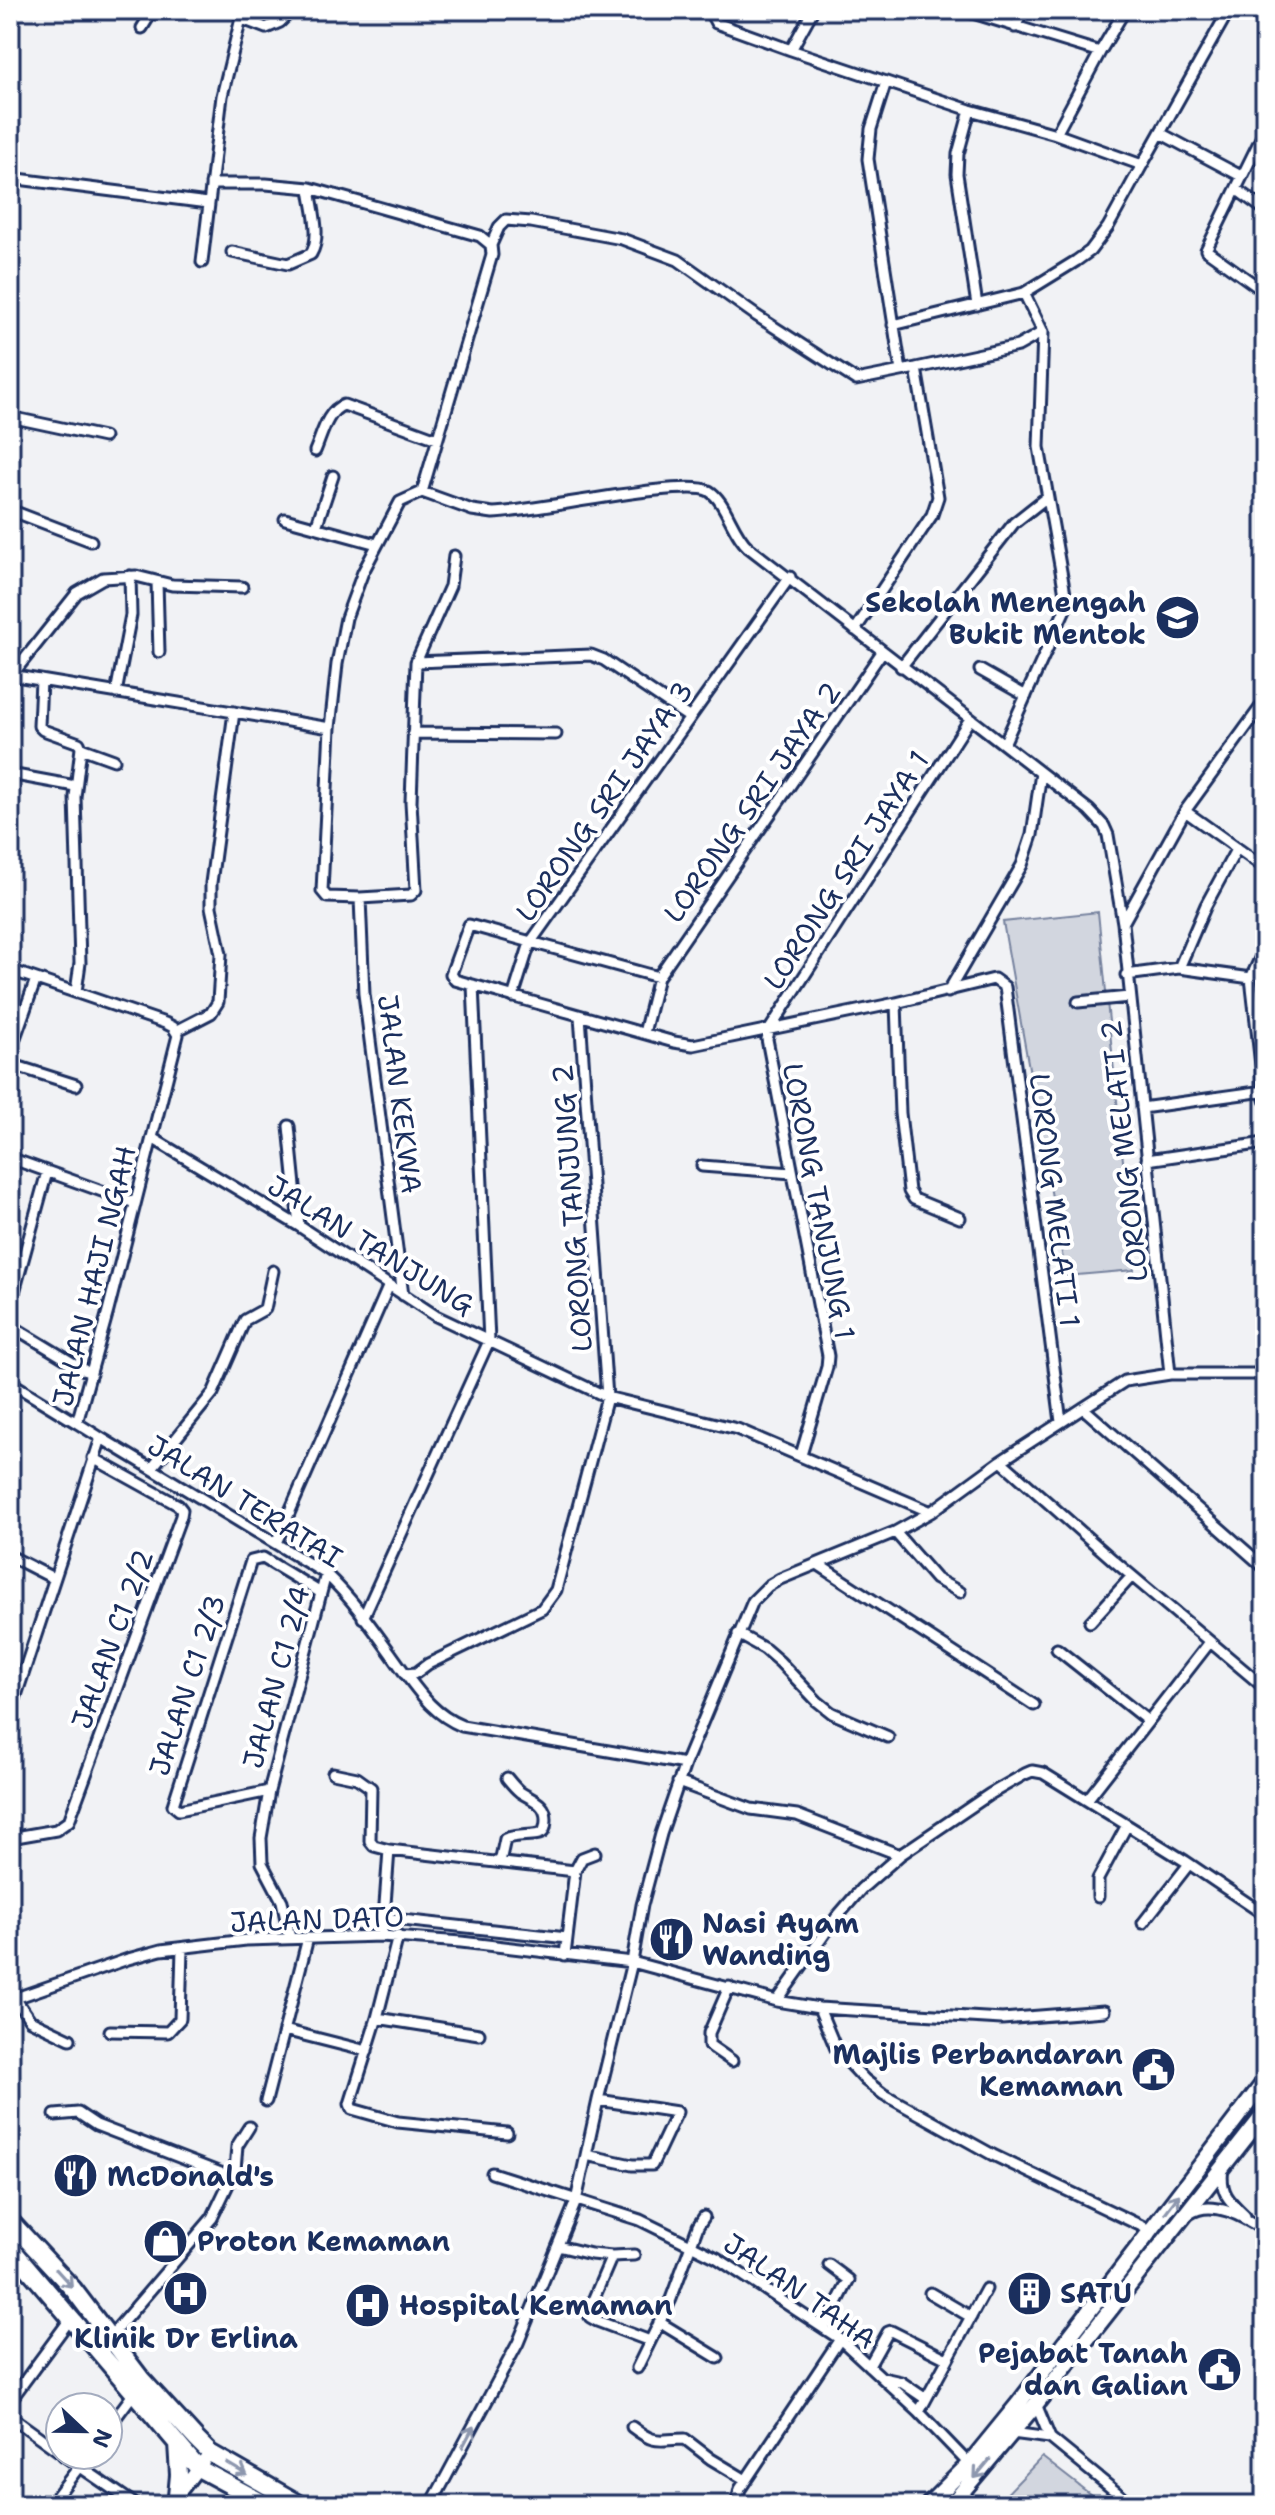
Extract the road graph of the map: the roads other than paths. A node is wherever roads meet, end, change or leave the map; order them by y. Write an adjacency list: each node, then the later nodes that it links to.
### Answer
1 (153, 10): 12 (street)
2 (292, 10): 10 (street)
3 (700, 10): 9 (street)
4 (813, 10): 13 (street)
5 (963, 10): 11 (street)
6 (1024, 10): 11 (street)
7 (1125, 10): 14 (street)
8 (1229, 10): 18 (street)
9 (710, 13): 13 (street)
10 (242, 14): 23 (street)
11 (1015, 27): 14 (street)
12 (142, 28)
13 (791, 50): 15 (street)
14 (1100, 52): 19 (street)
15 (886, 82): 16 (street); 34 (street)
16 (970, 110): 19 (street); 33 (street)
17 (1265, 130): 21 (street)
18 (1160, 133): 20 (street); 21 (street)
19 (1056, 134): 20 (street)
20 (1142, 165): 32 (street)
21 (1241, 176): 25 (street)
22 (10, 178): 26 (street)
23 (211, 184): 24 (street); 26 (street)
24 (310, 188): 28 (street); 29 (street)
25 (1236, 189): 27 (street); 31 (street)
26 (208, 203): 30 (street)
27 (1265, 210)
28 (493, 242): 37 (street); 40 (street)
29 (232, 252)
30 (202, 262)
31 (1265, 292)
32 (1024, 293): 33 (street); 35 (street)
33 (977, 305): 34 (street)
34 (893, 325): 37 (street)
35 (1043, 332): 36 (street); 44 (street)
36 (916, 368): 37 (street); 55 (street)
37 (901, 371)
38 (10, 417): 39 (street)
39 (104, 437)
40 (437, 439): 41 (street); 43 (street)
41 (315, 451)
42 (333, 476): 47 (street)
43 (422, 492): 49 (street); 52 (street, LORONG MELATI 2)
44 (1047, 497): 59 (street); 64 (street)
45 (10, 510): 48 (street)
46 (285, 519): 47 (street)
47 (316, 527): 49 (street)
48 (91, 541)
49 (377, 544): 69 (street)
50 (454, 556): 58 (street)
51 (130, 576): 53 (street); 61 (street); 63 (street)
52 (790, 577): 55 (street, LORONG MELATI 2); 67 (street, LORONG SRI JAYA 3)
53 (157, 582): 54 (street); 56 (street)
54 (242, 587)
55 (855, 630): 57 (street, LORONG MELATI 2)
56 (159, 652)
57 (882, 652): 59 (street, LORONG MELATI 2); 88 (street, LORONG SRI JAYA 2)
58 (416, 662): 67 (street); 70 (street)
59 (901, 667): 68 (street, LORONG MELATI 2)
60 (980, 670): 64 (street)
61 (11, 675): 62 (street)
62 (41, 680): 63 (street); 73 (street)
63 (116, 693): 66 (street)
64 (1026, 696): 72 (street)
65 (1265, 701): 78 (street)
66 (234, 712): 69 (street); 102 (street)
67 (690, 718): 83 (street, LORONG SRI JAYA 3)
68 (970, 719): 72 (street, LORONG MELATI 2); 101 (street, LORONG SRI JAYA 1)
69 (330, 728): 81 (street)
70 (413, 733): 71 (street); 81 (street)
71 (556, 734)
72 (1004, 744): 75 (street, LORONG MELATI 2)
73 (81, 748): 74 (street); 77 (street)
74 (114, 760)
75 (1041, 773): 82 (street, LORONG MELATI 2); 93 (street)
76 (10, 774): 77 (street)
77 (75, 786): 91 (street)
78 (1185, 811): 79 (street); 82 (street)
79 (1237, 848): 80 (street); 85 (street)
80 (1265, 868)
81 (360, 898): 126 (street, JALAN KEKWA)
82 (1123, 923): 87 (street, LORONG MELATI 2)
83 (530, 943): 88 (street, LORONG SRI JAYA 3); 92 (street); 94 (street)
84 (1265, 948): 89 (street)
85 (1179, 968): 87 (street); 89 (street)
86 (10, 970): 90 (street)
87 (1126, 975): 95 (street, LORONG MELATI 2)
88 (658, 977): 103 (street)
89 (1251, 978): 108 (street)
90 (36, 979): 91 (street); 100 (street)
91 (77, 983): 102 (street)
92 (473, 985): 94 (street); 129 (street)
93 (948, 992): 97 (street); 136 (street, LORONG MELATI 1)
94 (513, 997): 98 (street)
95 (1129, 997): 96 (street); 110 (street, LORONG MELATI 2)
96 (1078, 1002)
97 (896, 1003): 101 (street); 120 (street)
98 (580, 1016): 103 (street); 134 (street, LORONG TANJUNG 2)
99 (10, 1018): 100 (street)
100 (21, 1022): 105 (street)
101 (770, 1029): 103 (street); 104 (street, LORONG SRI JAYA 1)
102 (176, 1031): 112 (street, JALAN HAJI NGAH)
103 (644, 1033)
104 (767, 1047): 118 (street, LORONG TANJUNG 1)
105 (10, 1052)
106 (10, 1064): 107 (street)
107 (76, 1085)
108 (1264, 1091): 109 (street); 110 (street)
109 (1265, 1100)
110 (1142, 1108): 115 (street, LORONG MELATI 2)
111 (289, 1126): 121 (street)
112 (152, 1138): 119 (street, JALAN HAJI NGAH); 121 (street, JALAN TANJUNG)
113 (1265, 1143): 115 (street)
114 (10, 1158): 117 (street)
115 (1147, 1160): 131 (street, LORONG MELATI 2)
116 (702, 1166): 118 (street)
117 (47, 1172): 119 (street); 123 (street)
118 (792, 1173): 139 (street, LORONG TANJUNG 1)
119 (135, 1203): 130 (street, JALAN HAJI NGAH)
120 (960, 1218)
121 (299, 1226): 125 (street, JALAN TANJUNG)
122 (10, 1253): 123 (street)
123 (23, 1258): 127 (street)
124 (273, 1271): 142 (street)
125 (389, 1285): 126 (street, JALAN TANJUNG); 145 (street)
126 (403, 1295): 129 (street, JALAN TANJUNG)
127 (10, 1307)
128 (10, 1325): 130 (street)
129 (489, 1341): 134 (street, JALAN TANJUNG); 154 (street)
130 (91, 1374): 137 (street, JALAN HAJI NGAH)
131 (1170, 1374): 132 (street); 135 (street)
132 (1265, 1374)
133 (10, 1382): 137 (street)
134 (607, 1397): 139 (street, JALAN TANJUNG); 159 (street, LORONG TANJUNG 2)
135 (1083, 1408): 136 (street); 148 (street)
136 (1061, 1422): 141 (street)
137 (77, 1423): 138 (street, JALAN HAJI NGAH)
138 (101, 1438): 140 (street, JALAN HAJI NGAH); 142 (street, JALAN TERATAI)
139 (801, 1455): 143 (street, JALAN TANJUNG)
140 (93, 1458): 151 (street, JALAN HAJI NGAH); 172 (street, JALAN C1 2/2)
141 (1001, 1461): 143 (street); 150 (street)
142 (152, 1468): 145 (street, JALAN TERATAI)
143 (931, 1512): 144 (street)
144 (895, 1532): 147 (street); 152 (street)
145 (276, 1543): 149 (street, JALAN TERATAI)
146 (10, 1556): 151 (street)
147 (819, 1565): 156 (street); 161 (street)
148 (1265, 1568)
149 (326, 1574): 153 (street, JALAN C1 2/4); 154 (street, JALAN TERATAI)
150 (1132, 1576): 155 (street); 157 (street)
151 (53, 1578): 162 (street, JALAN HAJI NGAH)
152 (960, 1592)
153 (321, 1593): 169 (street, JALAN C1 2/4); 169 (street, JALAN C1 2/3)
154 (363, 1618): 159 (street, JALAN TERATAI)
155 (1090, 1622)
156 (738, 1634): 164 (street); 165 (street)
157 (1210, 1642): 160 (street); 163 (street)
158 (1057, 1649): 163 (street)
159 (405, 1674): 165 (street, JALAN TERATAI)
160 (1265, 1688)
161 (1034, 1705)
162 (10, 1714)
163 (1148, 1721): 170 (street)
164 (888, 1737)
165 (685, 1764): 168 (street)
166 (333, 1773): 173 (street)
167 (507, 1778): 176 (street)
168 (678, 1782): 175 (street); 190 (street)
169 (269, 1791): 185 (street, JALAN C1 2/4)
170 (1087, 1800): 171 (street); 175 (street)
171 (1127, 1825): 177 (street); 179 (street)
172 (10, 1838)
173 (389, 1850): 176 (street); 181 (street)
174 (595, 1853): 178 (street)
175 (900, 1855): 193 (street)
176 (500, 1862): 178 (street)
177 (1189, 1864): 180 (street); 182 (street)
178 (575, 1871): 187 (street)
179 (1098, 1897)
180 (1265, 1915)
181 (384, 1918): 183 (street); 187 (street)
182 (1143, 1923)
183 (381, 1936): 184 (street, JALAN DATO); 186 (street, JALAN DATO)
184 (398, 1936): 189 (street, JALAN DATO); 196 (street)
185 (290, 1938): 186 (street, JALAN DATO); 188 (street, JALAN DATO)
186 (308, 1938): 197 (street)
187 (567, 1938): 189 (street)
188 (182, 1948): 192 (street, JALAN DATO); 198 (street)
189 (565, 1955): 190 (street, JALAN DATO)
190 (632, 1962): 191 (street, JALAN DATO); 204 (street)
191 (729, 1987): 193 (street, JALAN DATO); 202 (street)
192 (13, 1999): 200 (street)
193 (777, 2001): 194 (street, JALAN DATO)
194 (819, 2008): 195 (street, JALAN DATO); 219 (street)
195 (1104, 2011)
196 (377, 2018): 199 (street); 201 (street)
197 (284, 2030): 201 (street); 205 (street)
198 (110, 2031)
199 (479, 2034)
200 (70, 2039)
201 (367, 2051): 209 (street)
202 (732, 2061)
203 (1265, 2081): 219 (main road, one-way to 203)
204 (598, 2100): 210 (street); 210 (street)
205 (266, 2101)
206 (1265, 2113): 211 (main road)
207 (55, 2115): 213 (street)
208 (249, 2127): 213 (street)
209 (507, 2133)
210 (586, 2155): 214 (street)
211 (1225, 2163): 217 (main road); 218 (street)
212 (492, 2173): 214 (street, JALAN TAHA)
213 (231, 2177): 233 (street)
214 (576, 2201): 221 (street, JALAN TAHA); 222 (street)
215 (704, 2217): 221 (street)
216 (10, 2221): 233 (highway, one-way to 233)
217 (1180, 2221): 218 (street); 244 (main road)
218 (1251, 2221): 220 (street)
219 (1152, 2231): 254 (main road)
220 (1265, 2231)
221 (692, 2244): 231 (street); 232 (street, JALAN TAHA)
222 (558, 2246): 225 (street); 265 (street, one-way to 222)
223 (10, 2247): 230 (highway)
224 (634, 2255): 225 (street)
225 (612, 2256): 235 (street)
226 (829, 2265): 232 (street)
227 (986, 2289): 229 (street)
228 (930, 2293): 229 (street)
229 (971, 2317): 237 (street)
230 (71, 2318): 241 (highway); 243 (street)
231 (659, 2322): 235 (street); 236 (street)
232 (824, 2328): 234 (street, JALAN TAHA)
233 (109, 2338): 253 (highway)
234 (840, 2339): 238 (street, JALAN TAHA); 258 (street)
235 (650, 2341): 239 (street)
236 (718, 2358)
237 (947, 2359): 238 (street); 242 (street)
238 (869, 2366): 240 (street, JALAN TAHA)
239 (637, 2368)
240 (882, 2378): 242 (street); 246 (street, JALAN TAHA)
241 (134, 2393): 245 (street); 252 (highway)
242 (926, 2399): 246 (street)
243 (10, 2401)
244 (1036, 2404): 249 (main road); 250 (street)
245 (124, 2406)
246 (919, 2412): 254 (street, JALAN TAHA)
247 (10, 2416): 251 (street)
248 (632, 2427): 258 (street)
249 (1012, 2433): 250 (street); 267 (main road, one-way to 267)
250 (1050, 2438): 268 (street)
251 (44, 2441)
252 (177, 2443): 255 (highway); 259 (highway)
253 (210, 2453): 255 (street); 264 (highway, one-way to 264)
254 (969, 2464): 266 (main road)
255 (198, 2468): 259 (street); 263 (highway)
256 (75, 2471): 261 (street)
257 (86, 2471): 262 (street)
258 (746, 2480): 260 (street)
259 (174, 2501)
260 (735, 2504)
261 (50, 2505)
262 (136, 2505)
263 (267, 2505)
264 (301, 2505)
265 (431, 2505)
266 (928, 2505)
267 (951, 2505)
268 (1132, 2505)

